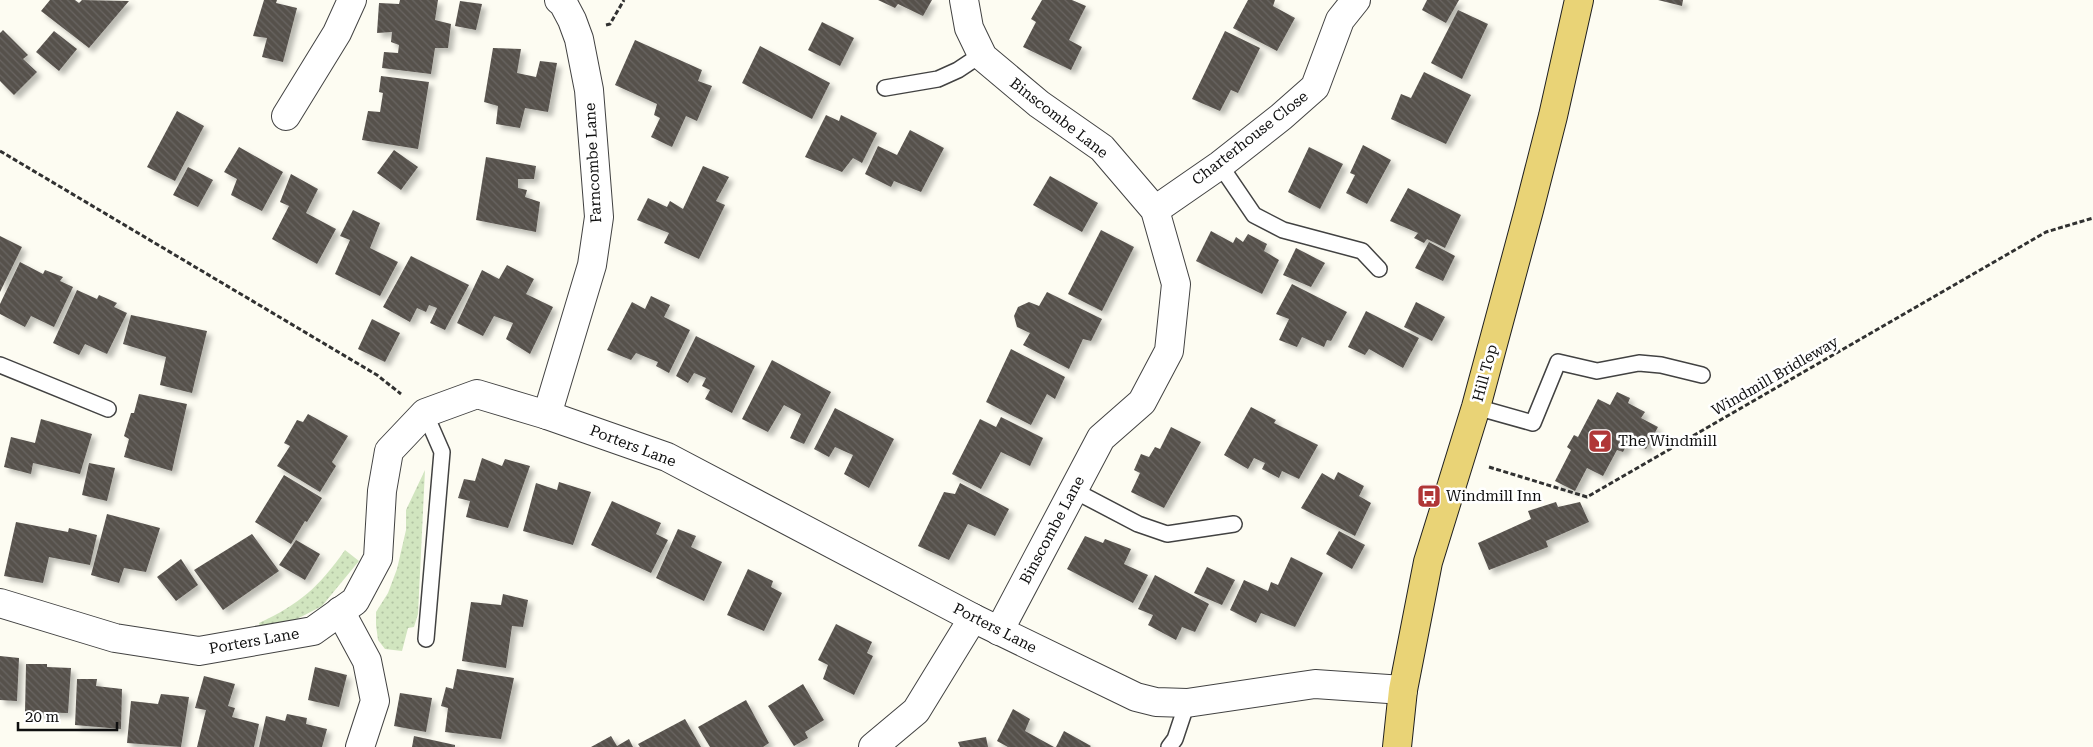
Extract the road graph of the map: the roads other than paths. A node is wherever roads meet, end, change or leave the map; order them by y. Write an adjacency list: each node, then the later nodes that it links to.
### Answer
1 (352, 0): 8 (street)
2 (559, 0): 17 (street, Farncombe Lane)
3 (964, 0): 6 (street, Binscombe Lane)
4 (1356, 0): 9 (street, Charterhouse Close)
5 (1578, 0): 14 (main road, Hill Top)
6 (982, 54): 7 (lane); 10 (street, Binscombe Lane)
7 (885, 88)
8 (286, 116)
9 (1220, 165): 10 (street, Charterhouse Close); 11 (lane)
10 (1155, 210): 18 (street, Binscombe Lane)
11 (1379, 269)
12 (0, 365): 15 (lane)
13 (1702, 374): 14 (lane)
14 (1476, 407): 25 (main road, Hill Top)
15 (108, 409)
16 (425, 412): 17 (street, Porters Lane); 21 (street, Porters Lane); 24 (lane)
17 (547, 415): 22 (street, Porters Lane)
18 (1073, 490): 19 (lane); 23 (street, Binscombe Lane)
19 (1234, 524)
20 (0, 603): 21 (street, Porters Lane)
21 (340, 611): 27 (street)
22 (973, 618): 23 (street, Porters Lane); 28 (street)
23 (999, 631): 26 (street, Porters Lane)
24 (426, 639)
25 (1403, 690): 26 (street, Porters Lane); 30 (main road, Hill Top)
26 (1187, 703): 29 (lane)
27 (360, 747)
28 (873, 747)
29 (1169, 747)
30 (1397, 747)

